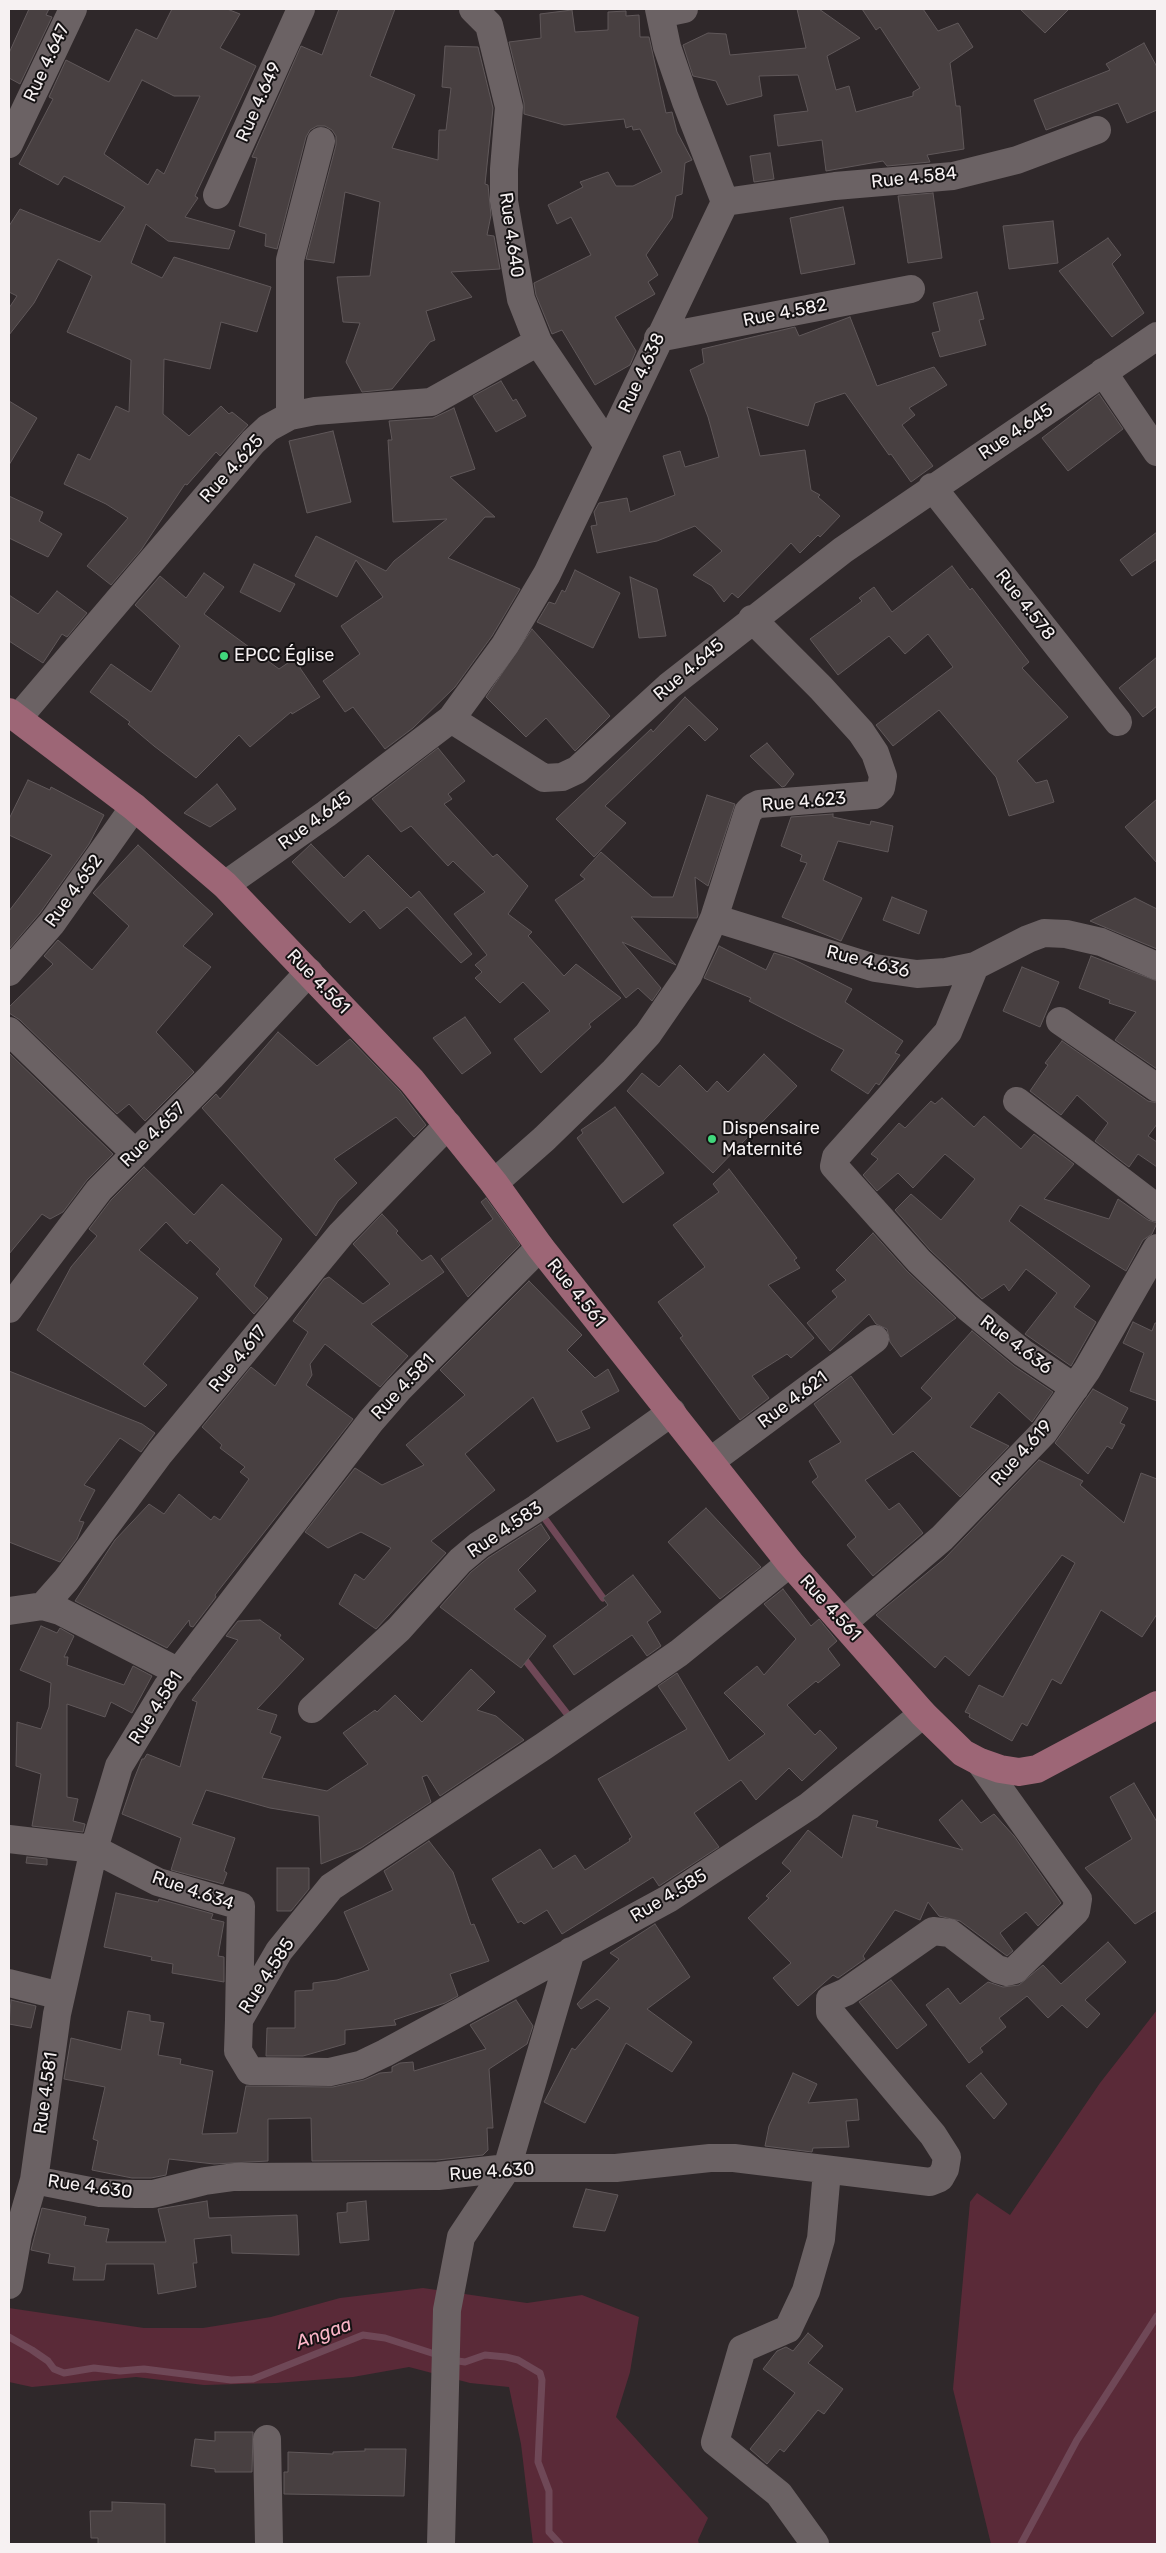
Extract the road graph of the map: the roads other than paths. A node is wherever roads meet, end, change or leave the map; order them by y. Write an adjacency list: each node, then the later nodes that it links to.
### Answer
1 (73, 9): 7 (street, Rue 4.647)
2 (301, 9): 8 (street, Rue 4.649)
3 (473, 9): 13 (street, Rue 4.640)
4 (668, 10): 9 (street)
5 (1097, 130): 9 (street, Rue 4.584)
6 (321, 141): 15 (street)
7 (9, 144)
8 (217, 195)
9 (725, 202): 12 (street, Rue 4.638)
10 (911, 288): 12 (street, Rue 4.582)
11 (1157, 336): 14 (street, Rue 4.645)
12 (658, 338): 16 (street, Rue 4.638)
13 (538, 342): 15 (street); 16 (street, Rue 4.640)
14 (1103, 372): 17 (street); 18 (street, Rue 4.645)
15 (290, 416): 20 (street, Rue 4.625)
16 (608, 446): 21 (street, Rue 4.638)
17 (1157, 452)
18 (932, 487): 19 (street, Rue 4.645); 22 (street, Rue 4.578)
19 (752, 619): 21 (street, Rue 4.645); 25 (street, Rue 4.623)
20 (13, 715): 23 (main road, Rue 4.561)
21 (451, 719): 24 (street, Rue 4.645)
22 (1118, 722)
23 (134, 807): 24 (main road, Rue 4.561); 28 (street, Rue 4.652)
24 (225, 886): 29 (main road, Rue 4.561)
25 (714, 918): 26 (street, Rue 4.636); 36 (street)
26 (975, 966): 27 (street); 42 (street, Rue 4.636)
27 (1157, 966)
28 (9, 972)
29 (308, 972): 34 (main road, Rue 4.561); 35 (street, Rue 4.657)
30 (1060, 1021): 32 (street)
31 (9, 1031): 35 (street)
32 (1157, 1088)
33 (1017, 1101): 37 (street)
34 (448, 1125): 36 (main road, Rue 4.561); 46 (street, Rue 4.617)
35 (135, 1153): 40 (street, Rue 4.657)
36 (494, 1183): 38 (main road, Rue 4.561)
37 (1157, 1208)
38 (540, 1247): 43 (main road, Rue 4.561); 49 (street, Rue 4.581)
39 (1155, 1255): 42 (street, Rue 4.619)
40 (9, 1309)
41 (875, 1339): 44 (street, Rue 4.621)
42 (1075, 1388): 48 (street, Rue 4.619)
43 (672, 1412): 44 (main road, Rue 4.561); 51 (street, Rue 4.583)
44 (711, 1461): 45 (main road, Rue 4.561)
45 (790, 1563): 48 (main road, Rue 4.561); 59 (street, Rue 4.585)
46 (43, 1606): 47 (street); 49 (street)
47 (9, 1611)
48 (844, 1622): 52 (main road, Rue 4.561)
49 (179, 1672): 55 (street, Rue 4.581)
50 (1157, 1705): 53 (main road, Rue 4.561)
51 (312, 1709)
52 (923, 1714): 53 (main road, Rue 4.561); 56 (street, Rue 4.585)
53 (980, 1762): 61 (street, Rue 4.630)
54 (9, 1839): 55 (street, Rue 4.634)
55 (94, 1849): 58 (street, Rue 4.581); 59 (street, Rue 4.634)
56 (571, 1951): 59 (street, Rue 4.585); 60 (street)
57 (9, 1983): 58 (street)
58 (61, 1996): 62 (street, Rue 4.581)
59 (239, 2020)
60 (507, 2168): 61 (street, Rue 4.630); 62 (street, Rue 4.630); 66 (street)
61 (827, 2171): 67 (street)
62 (34, 2180): 63 (street, Rue 4.581)
63 (9, 2285)
64 (268, 2439): 65 (street)
65 (269, 2544)
66 (441, 2544)
67 (815, 2544)

